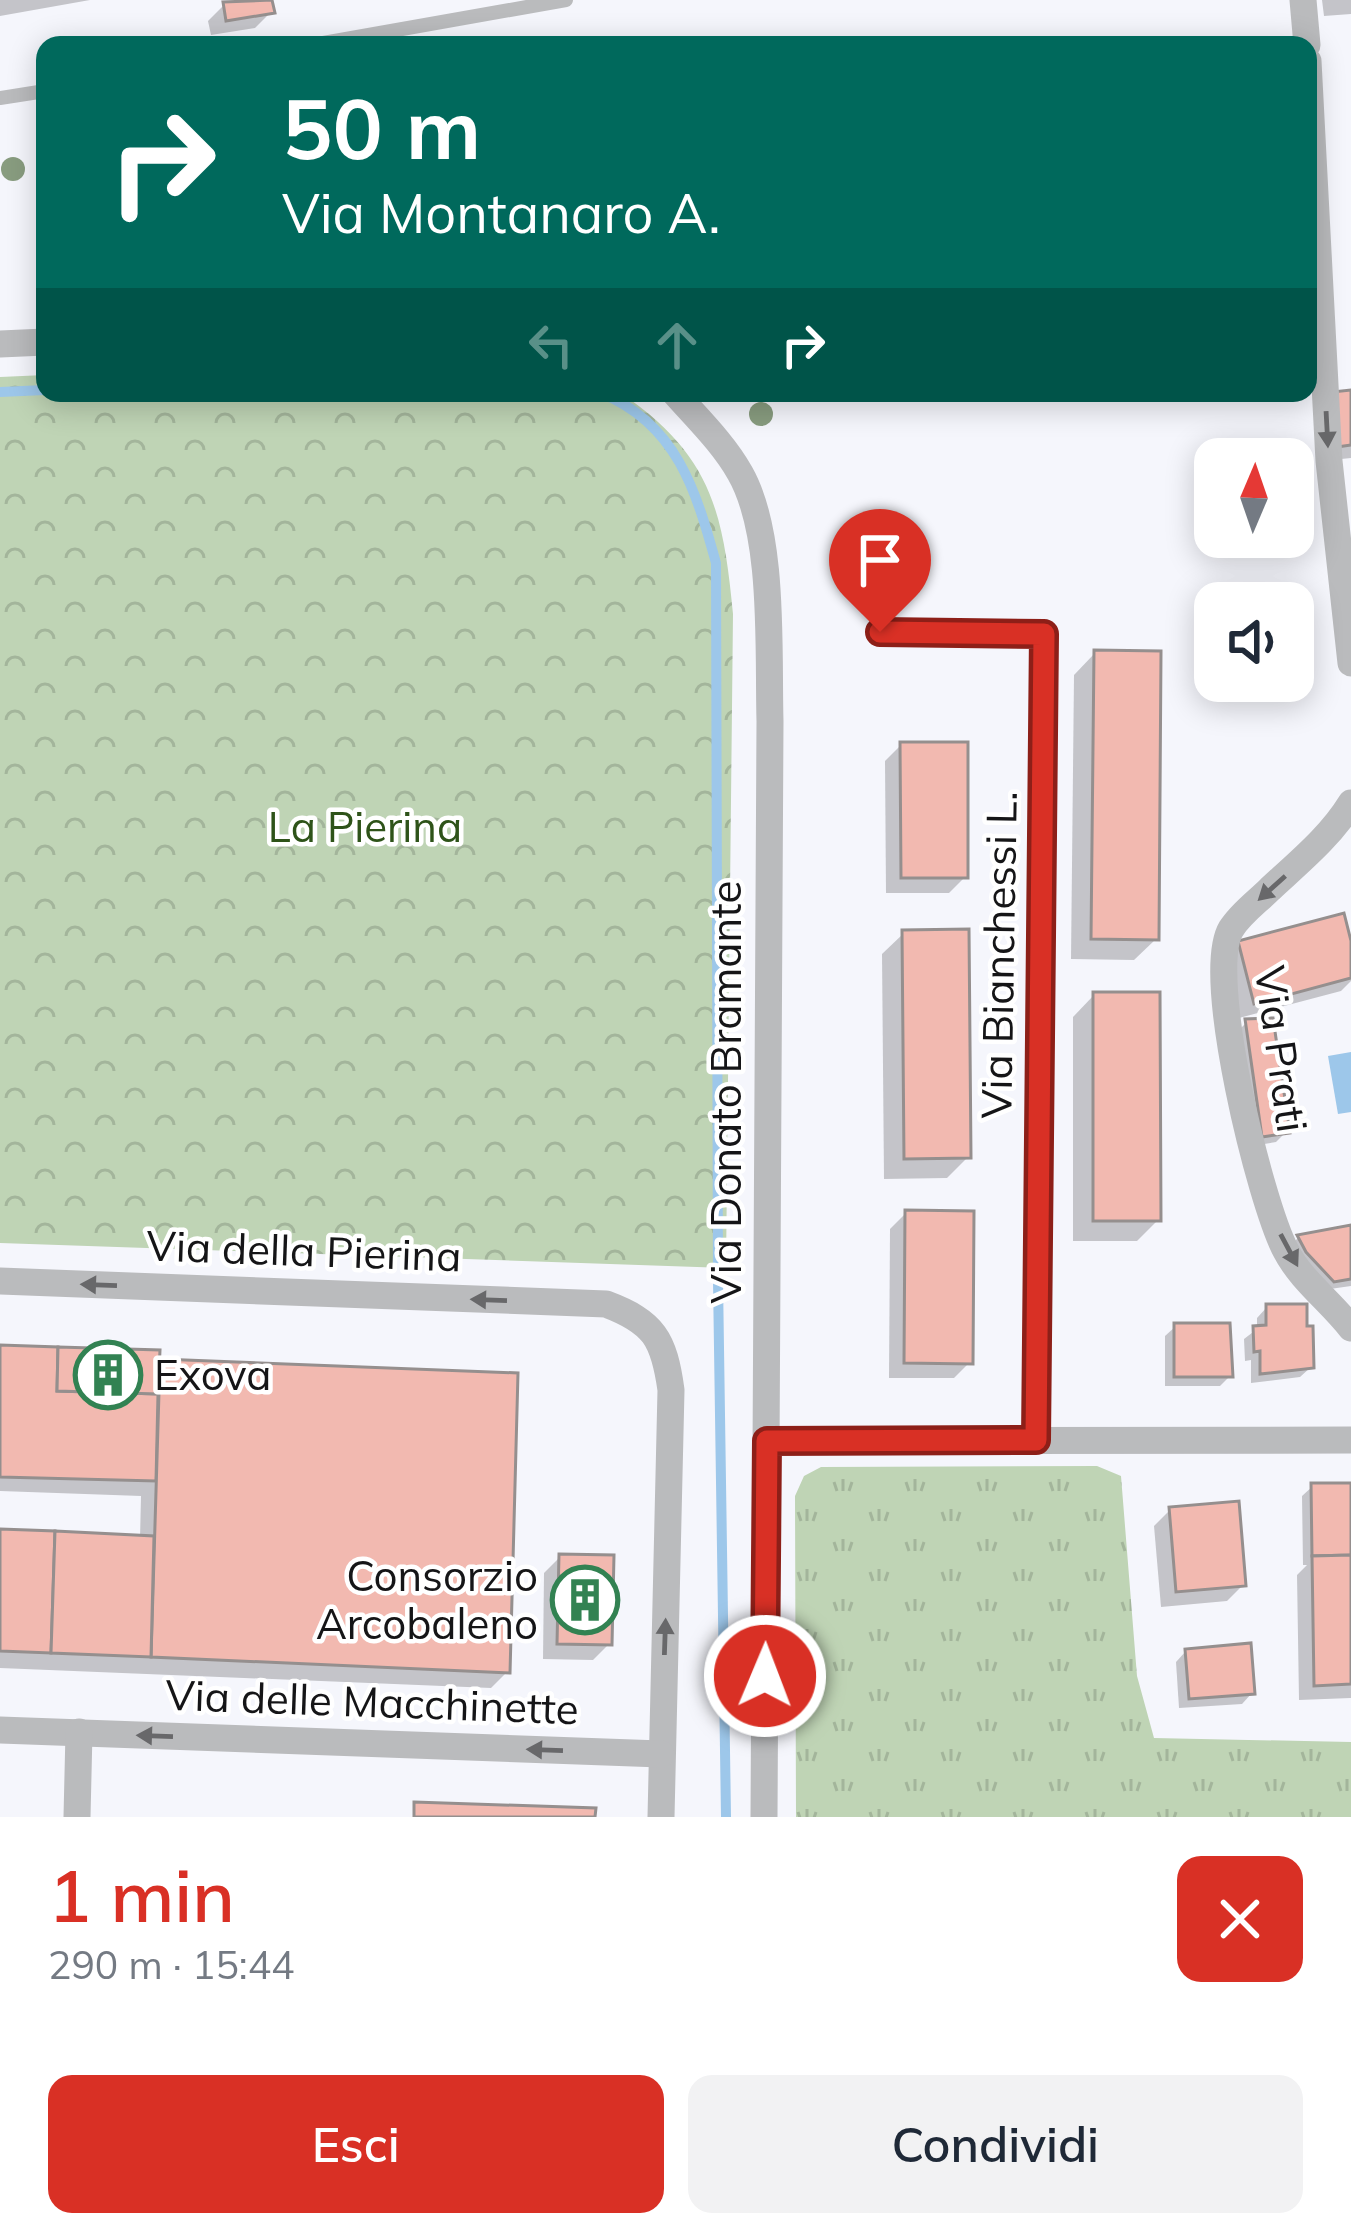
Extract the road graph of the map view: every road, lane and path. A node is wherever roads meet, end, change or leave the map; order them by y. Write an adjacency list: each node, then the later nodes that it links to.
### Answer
1 (566, 0): 3 (lane)
2 (1303, 0): 4 (street)
3 (363, 36)
4 (1305, 36)
5 (36, 92): 6 (lane)
6 (0, 98)
7 (1317, 232): 12 (street, one-way to 12)
8 (36, 342): 9 (street)
9 (0, 344)
10 (682, 402): 18 (street, Via Donato Bramante)
11 (880, 632): 16 (street, Via Bianchessi L.)
12 (1351, 663)
13 (1351, 802): 15 (street, Via Prati, one-way to 15)
14 (0, 1281): 21 (street, Via della Pierina, one-way to 14)
15 (1351, 1328)
16 (1036, 1440): 17 (street); 18 (street)
17 (1351, 1440)
18 (767, 1441): 24 (street, Via Donato Bramante)
19 (0, 1730): 20 (street, Via delle Macchinette)
20 (79, 1732): 21 (street, Via delle Macchinette, one-way to 20); 22 (street)
21 (662, 1754): 23 (street)
22 (77, 1817)
23 (661, 1817)
24 (764, 1817)

